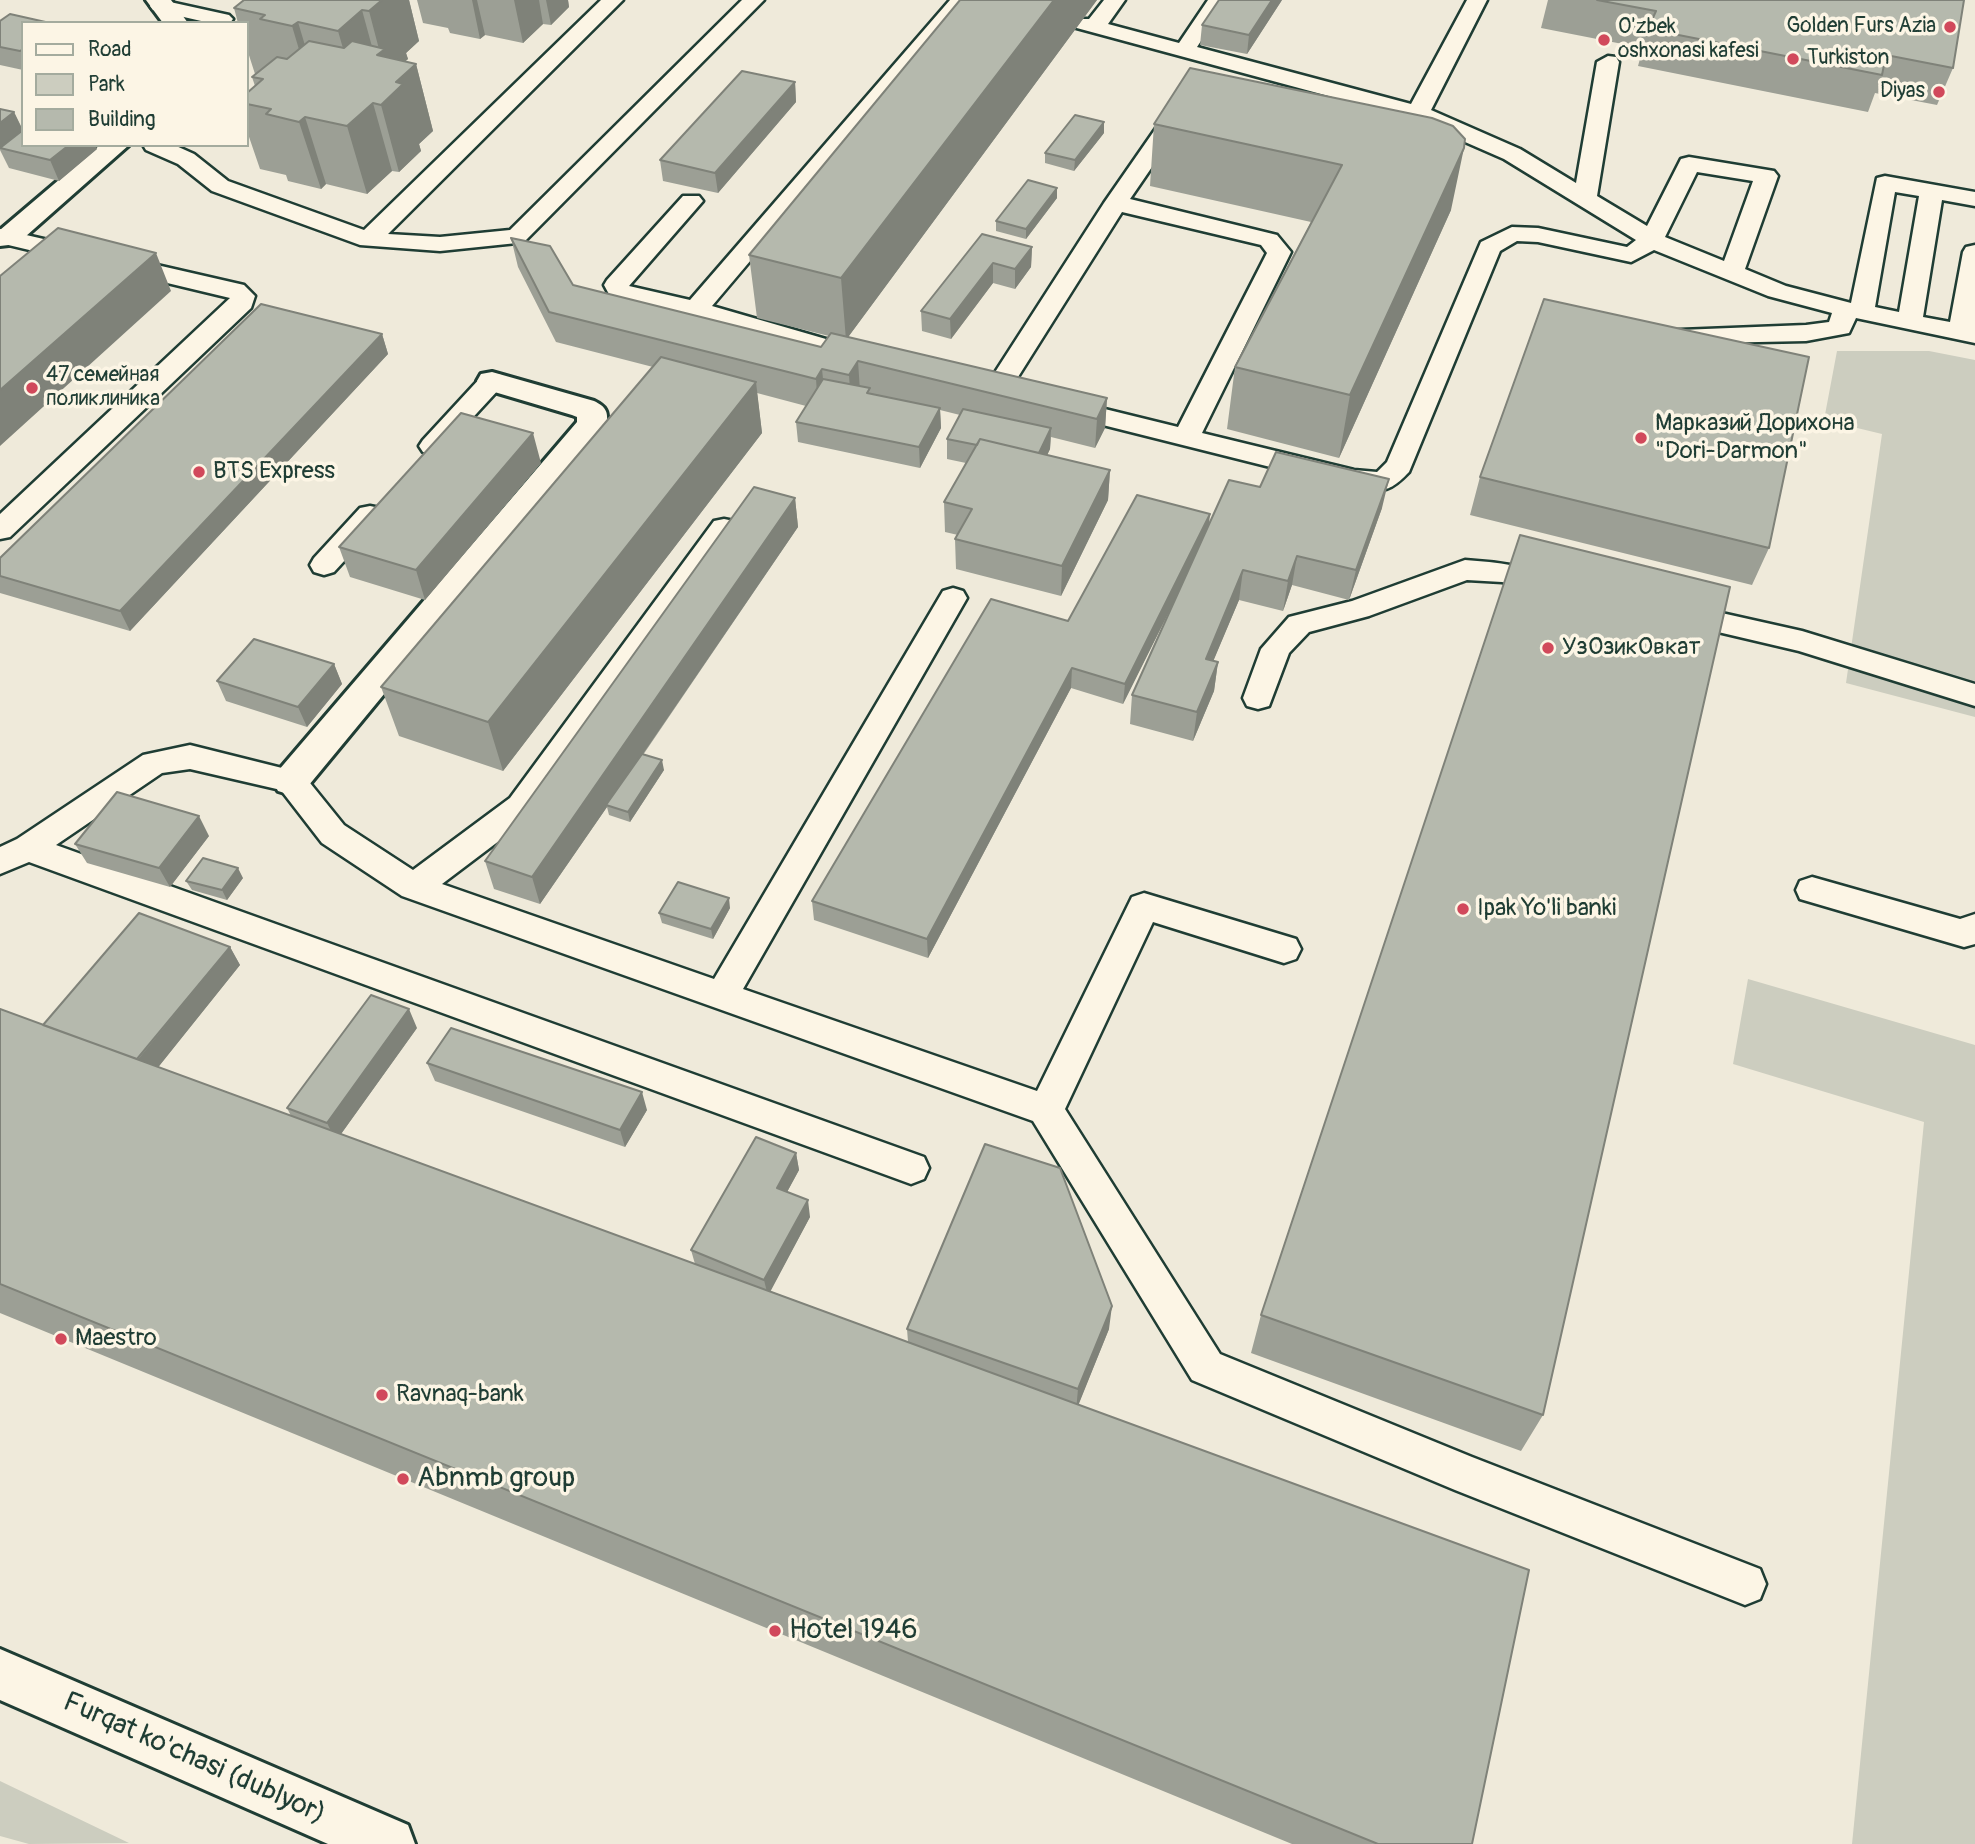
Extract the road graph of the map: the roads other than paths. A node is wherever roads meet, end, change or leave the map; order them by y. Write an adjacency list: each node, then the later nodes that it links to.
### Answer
1 (613, 0): 23 (lane)
2 (754, 0): 23 (lane)
3 (1115, 0): 10 (lane)
4 (1218, 0): 11 (lane)
5 (1477, 0): 14 (lane)
6 (964, 4): 27 (lane)
7 (165, 10): 9 (lane)
8 (244, 10): 9 (lane)
9 (220, 21)
10 (1082, 28): 11 (lane); 12 (lane)
11 (1185, 49): 12 (lane)
12 (1216, 59): 14 (lane); 21 (lane)
13 (1608, 62): 18 (lane)
14 (1418, 113): 18 (lane)
15 (114, 147): 22 (street)
16 (158, 147): 23 (lane)
17 (1931, 191): 19 (lane); 28 (lane); 29 (lane)
18 (1585, 196): 24 (lane)
19 (1975, 199)
20 (691, 201): 27 (lane)
21 (1115, 203): 35 (lane); 36 (lane)
22 (2, 237): 40 (lane)
23 (368, 240)
24 (1652, 240): 26 (lane); 26 (lane); 36 (lane)
25 (1975, 252): 30 (lane)
26 (1732, 272): 28 (lane)
27 (696, 309): 32 (lane)
28 (1854, 310): 29 (lane); 31 (lane)
29 (1910, 322): 30 (lane)
30 (1968, 333)
31 (1645, 336)
32 (861, 357)
33 (946, 377): 35 (lane)
34 (492, 381): 37 (lane); 47 (street)
35 (997, 390): 36 (lane)
36 (1186, 437)
37 (417, 463)
38 (389, 493): 41 (lane)
39 (724, 527): 49 (lane)
40 (0, 530)
41 (324, 565)
42 (1580, 590): 46 (lane)
43 (953, 598): 53 (lane)
44 (1645, 605): 45 (lane)
45 (1975, 695)
46 (1258, 698)
47 (291, 781): 48 (lane); 49 (lane)
48 (14, 855): 55 (lane)
49 (414, 887): 53 (lane)
50 (1812, 890): 51 (lane)
51 (1975, 928)
52 (1284, 949): 54 (lane)
53 (721, 997): 54 (lane)
54 (1045, 1110): 56 (lane)
55 (911, 1168)
56 (1745, 1584)
57 (0, 1674): 58 (street, Furqat ko'chasi (dublyor))
58 (389, 1844)

